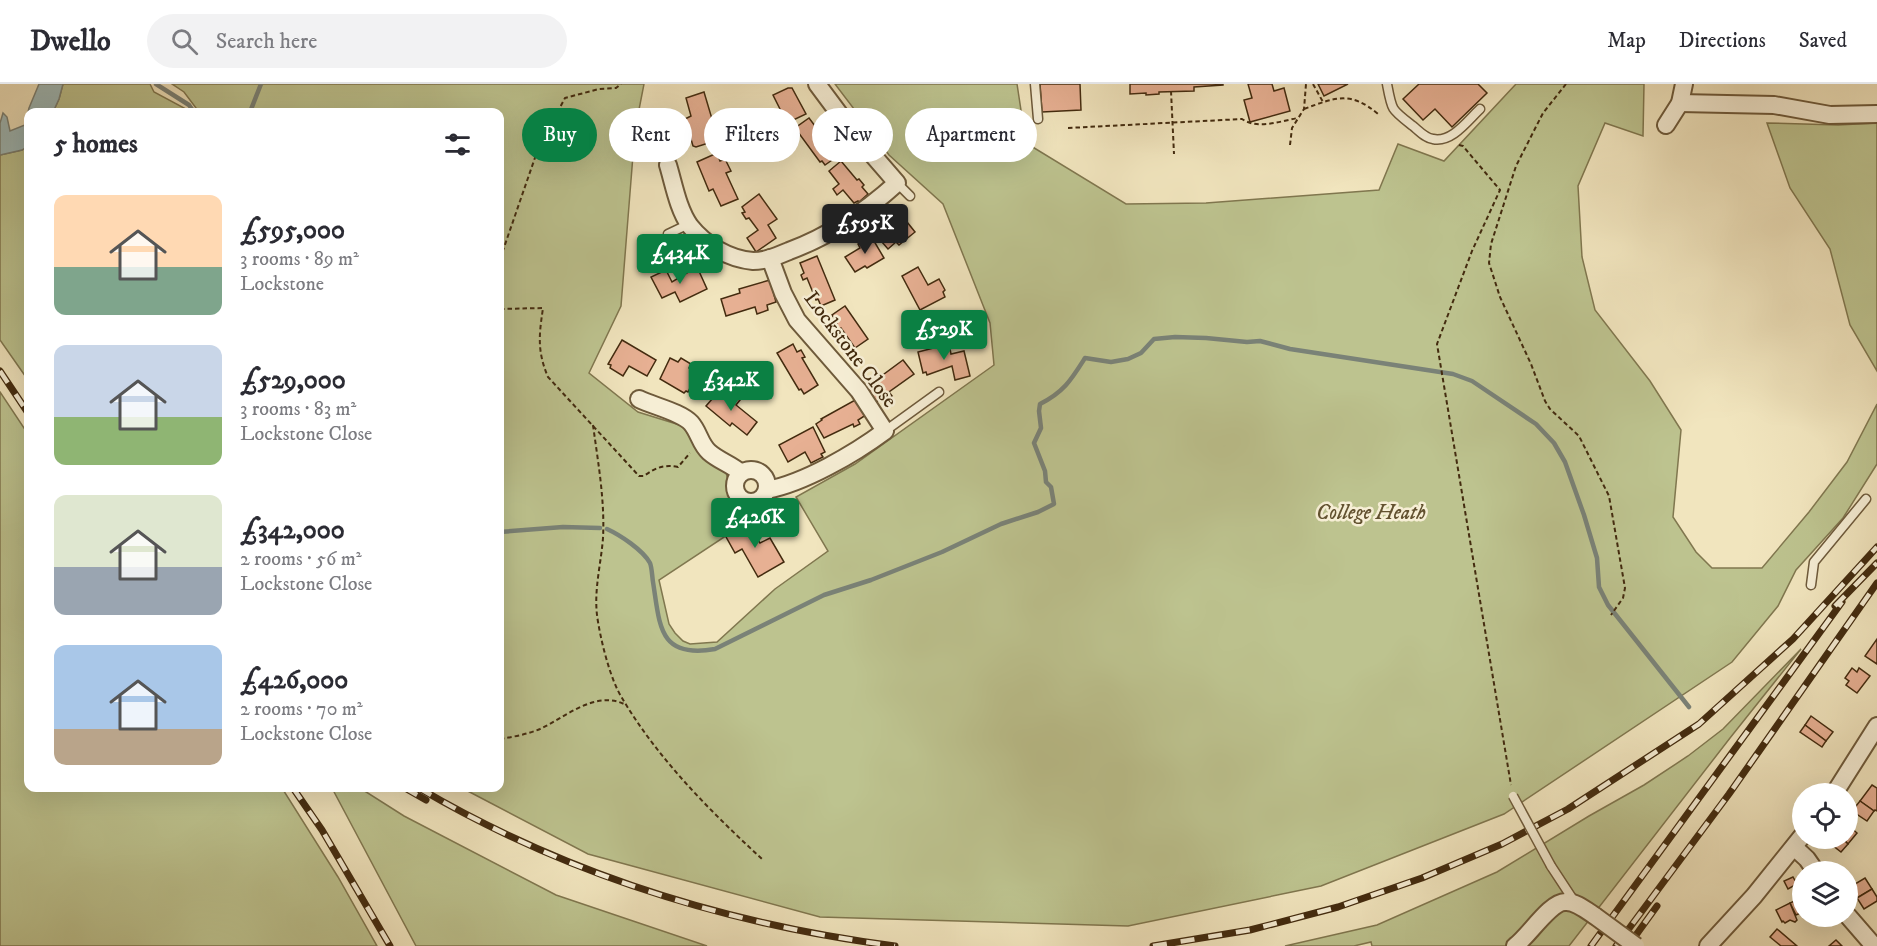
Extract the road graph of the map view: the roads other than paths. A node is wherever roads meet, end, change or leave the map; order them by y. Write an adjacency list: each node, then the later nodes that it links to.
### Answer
1 (817, 84): 11 (street)
2 (1035, 84): 8 (lane)
3 (1387, 84): 6 (lane)
4 (1684, 84): 5 (street)
5 (1680, 103): 7 (street); 9 (street)
6 (1480, 109)
7 (1877, 114)
8 (1038, 119)
9 (1666, 125)
10 (668, 165): 13 (street)
11 (897, 183): 12 (lane); 15 (street)
12 (910, 196)
13 (689, 224): 14 (lane); 15 (street)
14 (668, 234)
15 (770, 258): 18 (street, Lockstone Close)
16 (939, 392): 18 (lane, Lockstone Close)
17 (639, 399): 19 (street)
18 (885, 431): 20 (street, Lockstone Close)
19 (741, 473): 20 (street); 20 (street, Lockstone Close)
20 (767, 490)
21 (1866, 499): 22 (lane)
22 (1811, 585)
23 (1877, 726): 24 (street)
24 (1841, 783)
25 (1513, 796): 27 (lane, bridge)
26 (1792, 849): 31 (street)
27 (1576, 904): 29 (street); 30 (street, bridge)
28 (1858, 927): 32 (street)
29 (1515, 946)
30 (1636, 946)
31 (1708, 946)
32 (1874, 946)

